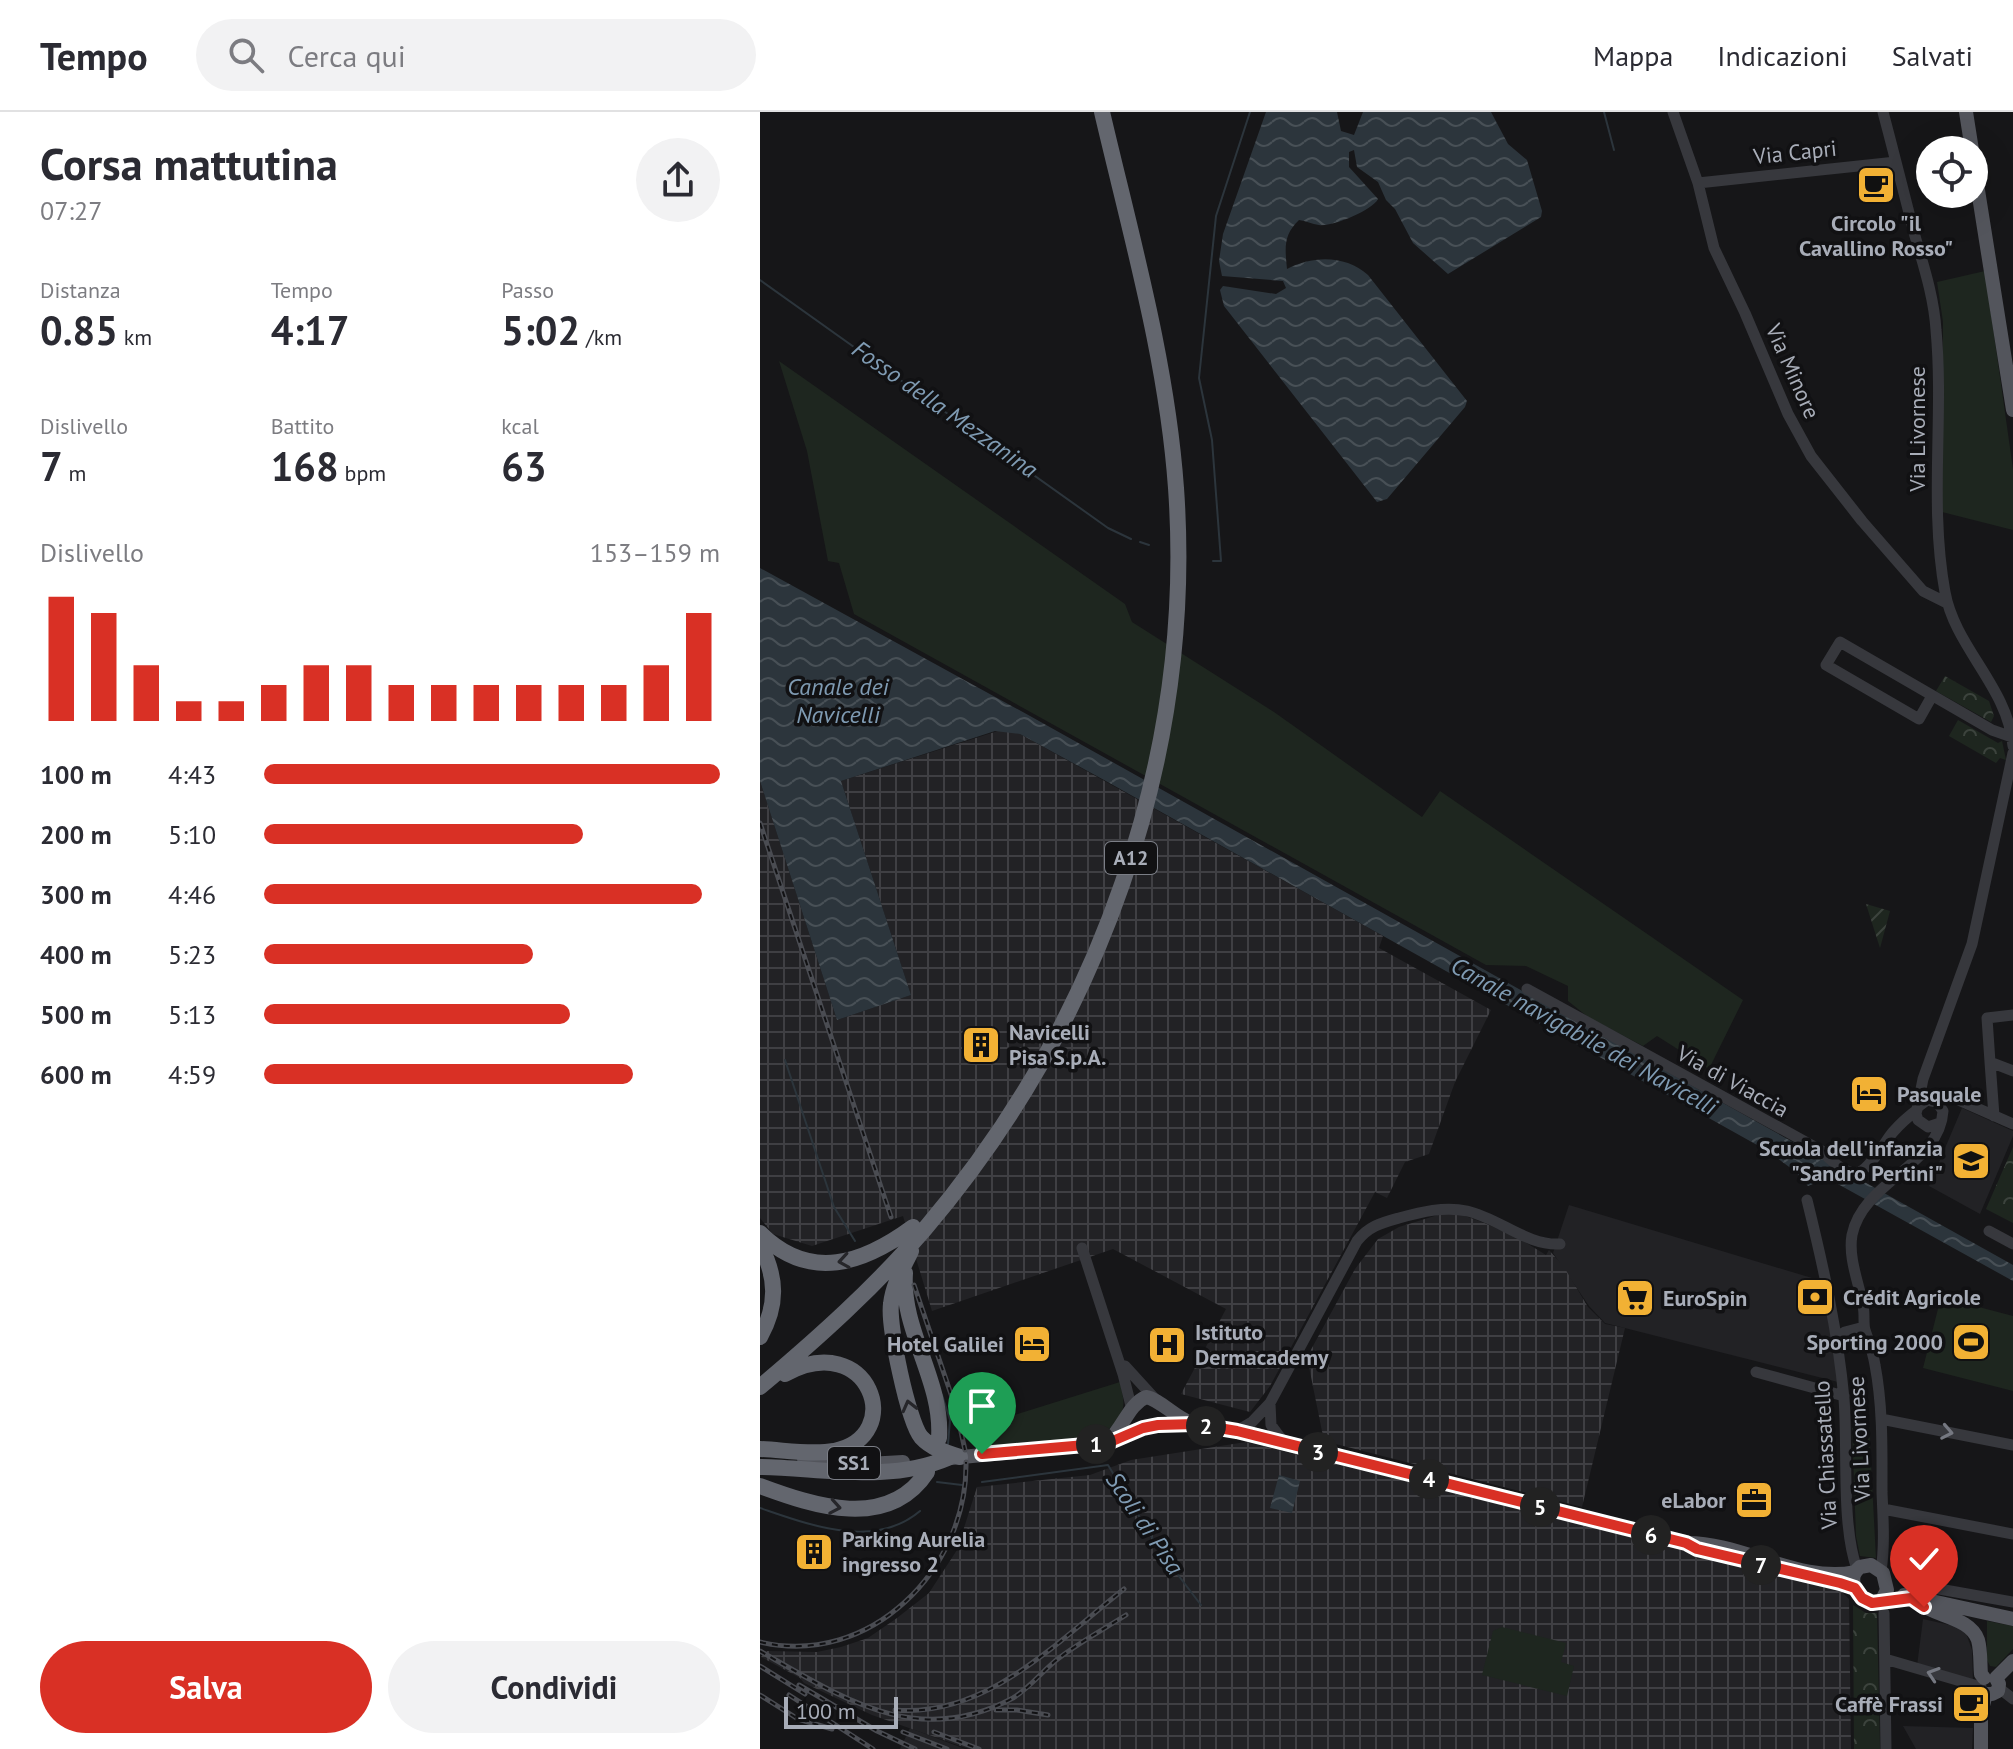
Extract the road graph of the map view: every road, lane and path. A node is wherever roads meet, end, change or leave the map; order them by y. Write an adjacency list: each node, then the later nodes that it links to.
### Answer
1 (1093, 112): 11 (highway, A12)
2 (1102, 112): 11 (highway, A12)
3 (1673, 112): 8 (street, Via Minore)
4 (1883, 112): 7 (street, Via Livornese)
5 (1966, 112): 6 (main road)
6 (1970, 136)
7 (1896, 162): 8 (street, Via Capri); 12 (street, Via Livornese)
8 (1698, 183): 12 (street, Via Minore)
9 (1981, 208): 10 (main road)
10 (2013, 410)
11 (1172, 602): 31 (highway, A12)
12 (1947, 603): 14 (street, Via Livornese)
13 (1932, 696): 13 (street); 14 (street)
14 (2012, 737): 15 (street, Via Livornese)
15 (2013, 746)
16 (2013, 753): 21 (street)
17 (1527, 989): 26 (street, Via di Viaccia)
18 (2013, 1015): 19 (street)
19 (1990, 1062): 20 (street); 25 (street)
20 (2013, 1071)
21 (1923, 1081): 22 (street); 23 (street)
22 (1934, 1101): 23 (street); 24 (street)
23 (1918, 1108): 26 (street, Via di Viaccia); 27 (street)
24 (1945, 1110): 25 (street); 27 (street); 29 (street, Via Livornese)
25 (1994, 1116): 28 (street)
26 (1904, 1123): 27 (street)
27 (1921, 1124): 29 (street)
28 (2013, 1124)
29 (1928, 1147): 39 (street, Via Livornese)
30 (1807, 1200): 41 (street, Via Chiassatello)
31 (917, 1230): 33 (highway, one-way to 33); 38 (highway); 43 (highway, A12)
32 (1989, 1231): 35 (street)
33 (760, 1233)
34 (1560, 1244): 48 (street)
35 (2013, 1244)
36 (760, 1245): 40 (highway)
37 (1082, 1248): 42 (street)
38 (905, 1264): 55 (highway); 60 (highway, one-way to 38)
39 (1864, 1327): 41 (street); 51 (street, Via Livornese)
40 (760, 1337)
41 (1837, 1338): 47 (street, Via Chiassatello)
42 (1118, 1355): 49 (street); 50 (street)
43 (783, 1366): 45 (highway); 46 (highway); 59 (highway)
44 (1756, 1372): 47 (street)
45 (760, 1374)
46 (760, 1388)
47 (1844, 1396): 67 (street, Via Chiassatello)
48 (1270, 1403): 54 (street); 57 (street)
49 (1160, 1404): 50 (main road); 52 (main road, SS1); 53 (main road)
50 (1132, 1410): 53 (main road); 56 (main road)
51 (1881, 1419): 58 (street, one-way to 58); 64 (street, Via Livornese)
52 (1195, 1424): 53 (main road, SS1); 54 (main road, SS1)
53 (1150, 1427): 56 (main road, SS1)
54 (1237, 1431): 57 (main road, SS1)
55 (939, 1438)
56 (1098, 1444): 60 (main road, SS1)
57 (1285, 1444): 66 (main road, SS1)
58 (2013, 1445)
59 (760, 1451): 60 (main road, SS1)
60 (954, 1458): 61 (highway)
61 (760, 1467)
62 (927, 1472): 63 (highway, one-way to 62)
63 (760, 1486)
64 (1883, 1509): 65 (street); 68 (street, Via Livornese)
65 (2013, 1534)
66 (1686, 1543): 67 (main road); 69 (main road)
67 (1856, 1570): 68 (main road); 69 (main road)
68 (1884, 1578): 70 (main road); 72 (main road)
69 (1855, 1588): 72 (main road)
70 (1916, 1599): 71 (street); 72 (main road); 73 (main road); 76 (main road)
71 (2013, 1602)
72 (1883, 1606): 74 (street)
73 (2013, 1619)
74 (1885, 1659): 76 (street, one-way to 74); 78 (street)
75 (2013, 1661): 76 (main road)
76 (1989, 1685): 77 (street); 79 (main road)
77 (2013, 1699)
78 (1886, 1749)
79 (1981, 1749)

